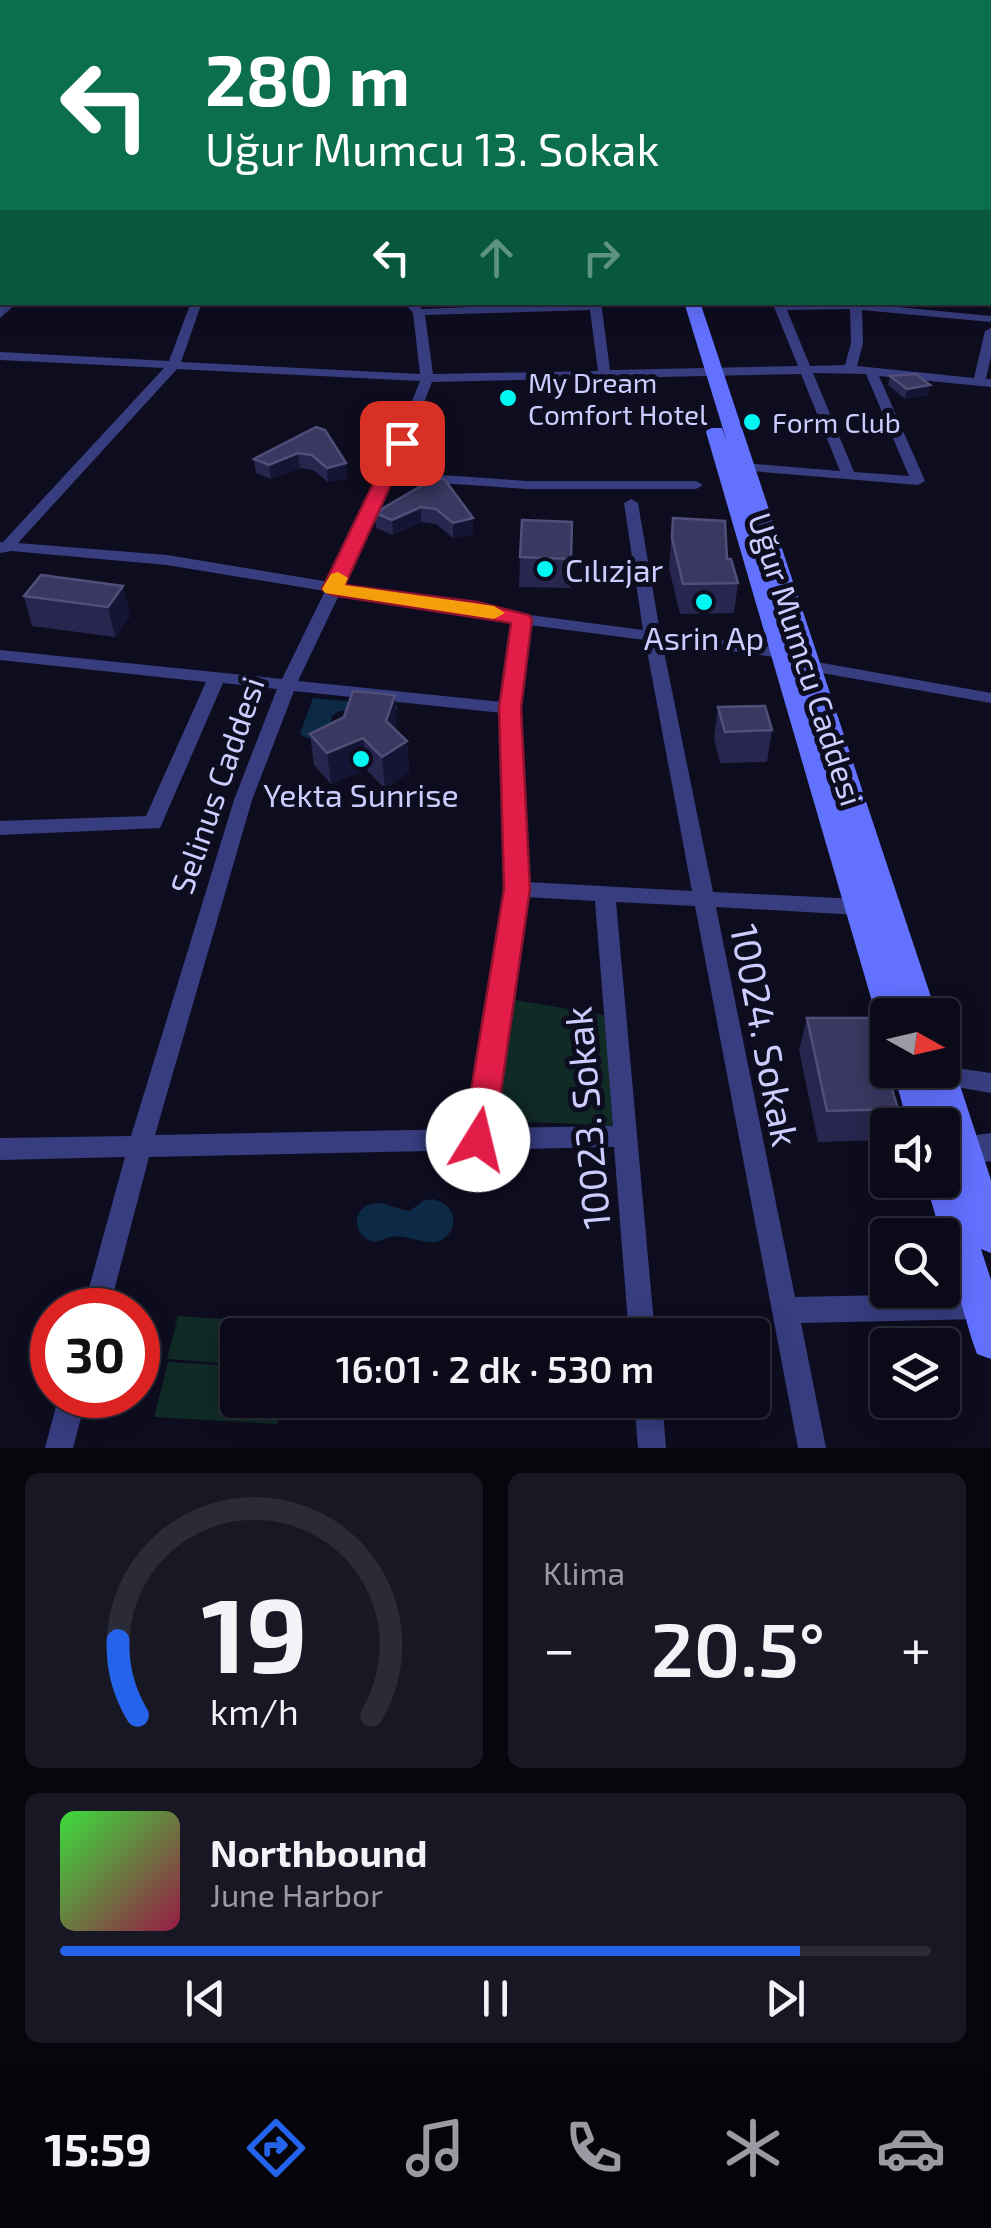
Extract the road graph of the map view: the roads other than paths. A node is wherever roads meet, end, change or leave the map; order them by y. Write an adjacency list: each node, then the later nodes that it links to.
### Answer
1 (196, 305): 11 (street)
2 (542, 305): 7 (street)
3 (595, 305): 16 (street)
4 (677, 305): 14 (main road, Uğur Mumcu Caddesi)
5 (693, 305): 14 (main road, Uğur Mumcu Caddesi)
6 (856, 306): 8 (street); 12 (street); 13 (street)
7 (414, 307): 17 (street, Selinus Caddesi)
8 (991, 319)
9 (991, 331): 18 (street)
10 (0, 356): 11 (street)
11 (174, 365): 17 (street); 24 (street)
12 (850, 368): 13 (street); 15 (street)
13 (807, 369): 14 (street); 20 (street)
14 (704, 371): 16 (street); 19 (main road, Uğur Mumcu Caddesi); 28 (main road, Uğur Mumcu Caddesi)
15 (871, 371): 18 (street); 20 (street)
16 (605, 376): 17 (street)
17 (427, 378): 21 (street, Selinus Caddesi)
18 (985, 382)
19 (744, 467): 20 (street); 30 (main road, Uğur Mumcu Caddesi)
20 (848, 474)
21 (388, 476): 22 (street); 25 (street, Selinus Caddesi)
22 (696, 485)
23 (631, 503): 27 (street, 10024. Sokak)
24 (3, 549): 25 (street)
25 (332, 589): 26 (street); 32 (street, Selinus Caddesi)
26 (522, 619): 27 (street); 34 (street)
27 (652, 635): 28 (street); 38 (street, 10024. Sokak)
28 (782, 653): 39 (main road, Uğur Mumcu Caddesi)
29 (0, 655): 31 (street)
30 (812, 666): 33 (street); 41 (main road, Uğur Mumcu Caddesi)
31 (216, 679): 32 (street); 35 (street)
32 (287, 686): 34 (street); 47 (street, Selinus Caddesi)
33 (991, 698)
34 (510, 708): 36 (street)
35 (0, 828)
36 (517, 889): 37 (street); 45 (street)
37 (605, 896): 38 (street); 44 (street, 10023. Sokak)
38 (704, 901): 39 (street); 51 (street, 10024. Sokak)
39 (858, 907): 40 (main road, Uğur Mumcu Caddesi)
40 (887, 998)
41 (916, 998)
42 (960, 1078): 43 (street)
43 (991, 1083)
44 (626, 1136): 45 (street); 53 (street, 10023. Sokak)
45 (478, 1140): 47 (street)
46 (0, 1149): 47 (street)
47 (139, 1149): 50 (street, Selinus Caddesi)
48 (960, 1159): 49 (main road); 52 (main road)
49 (991, 1236)
50 (102, 1288)
51 (785, 1310): 52 (street); 58 (street, 10024. Sokak)
52 (988, 1316)
53 (641, 1318)
54 (66, 1418): 56 (street)
55 (650, 1418): 57 (street)
56 (58, 1448)
57 (652, 1448)
58 (812, 1448)

